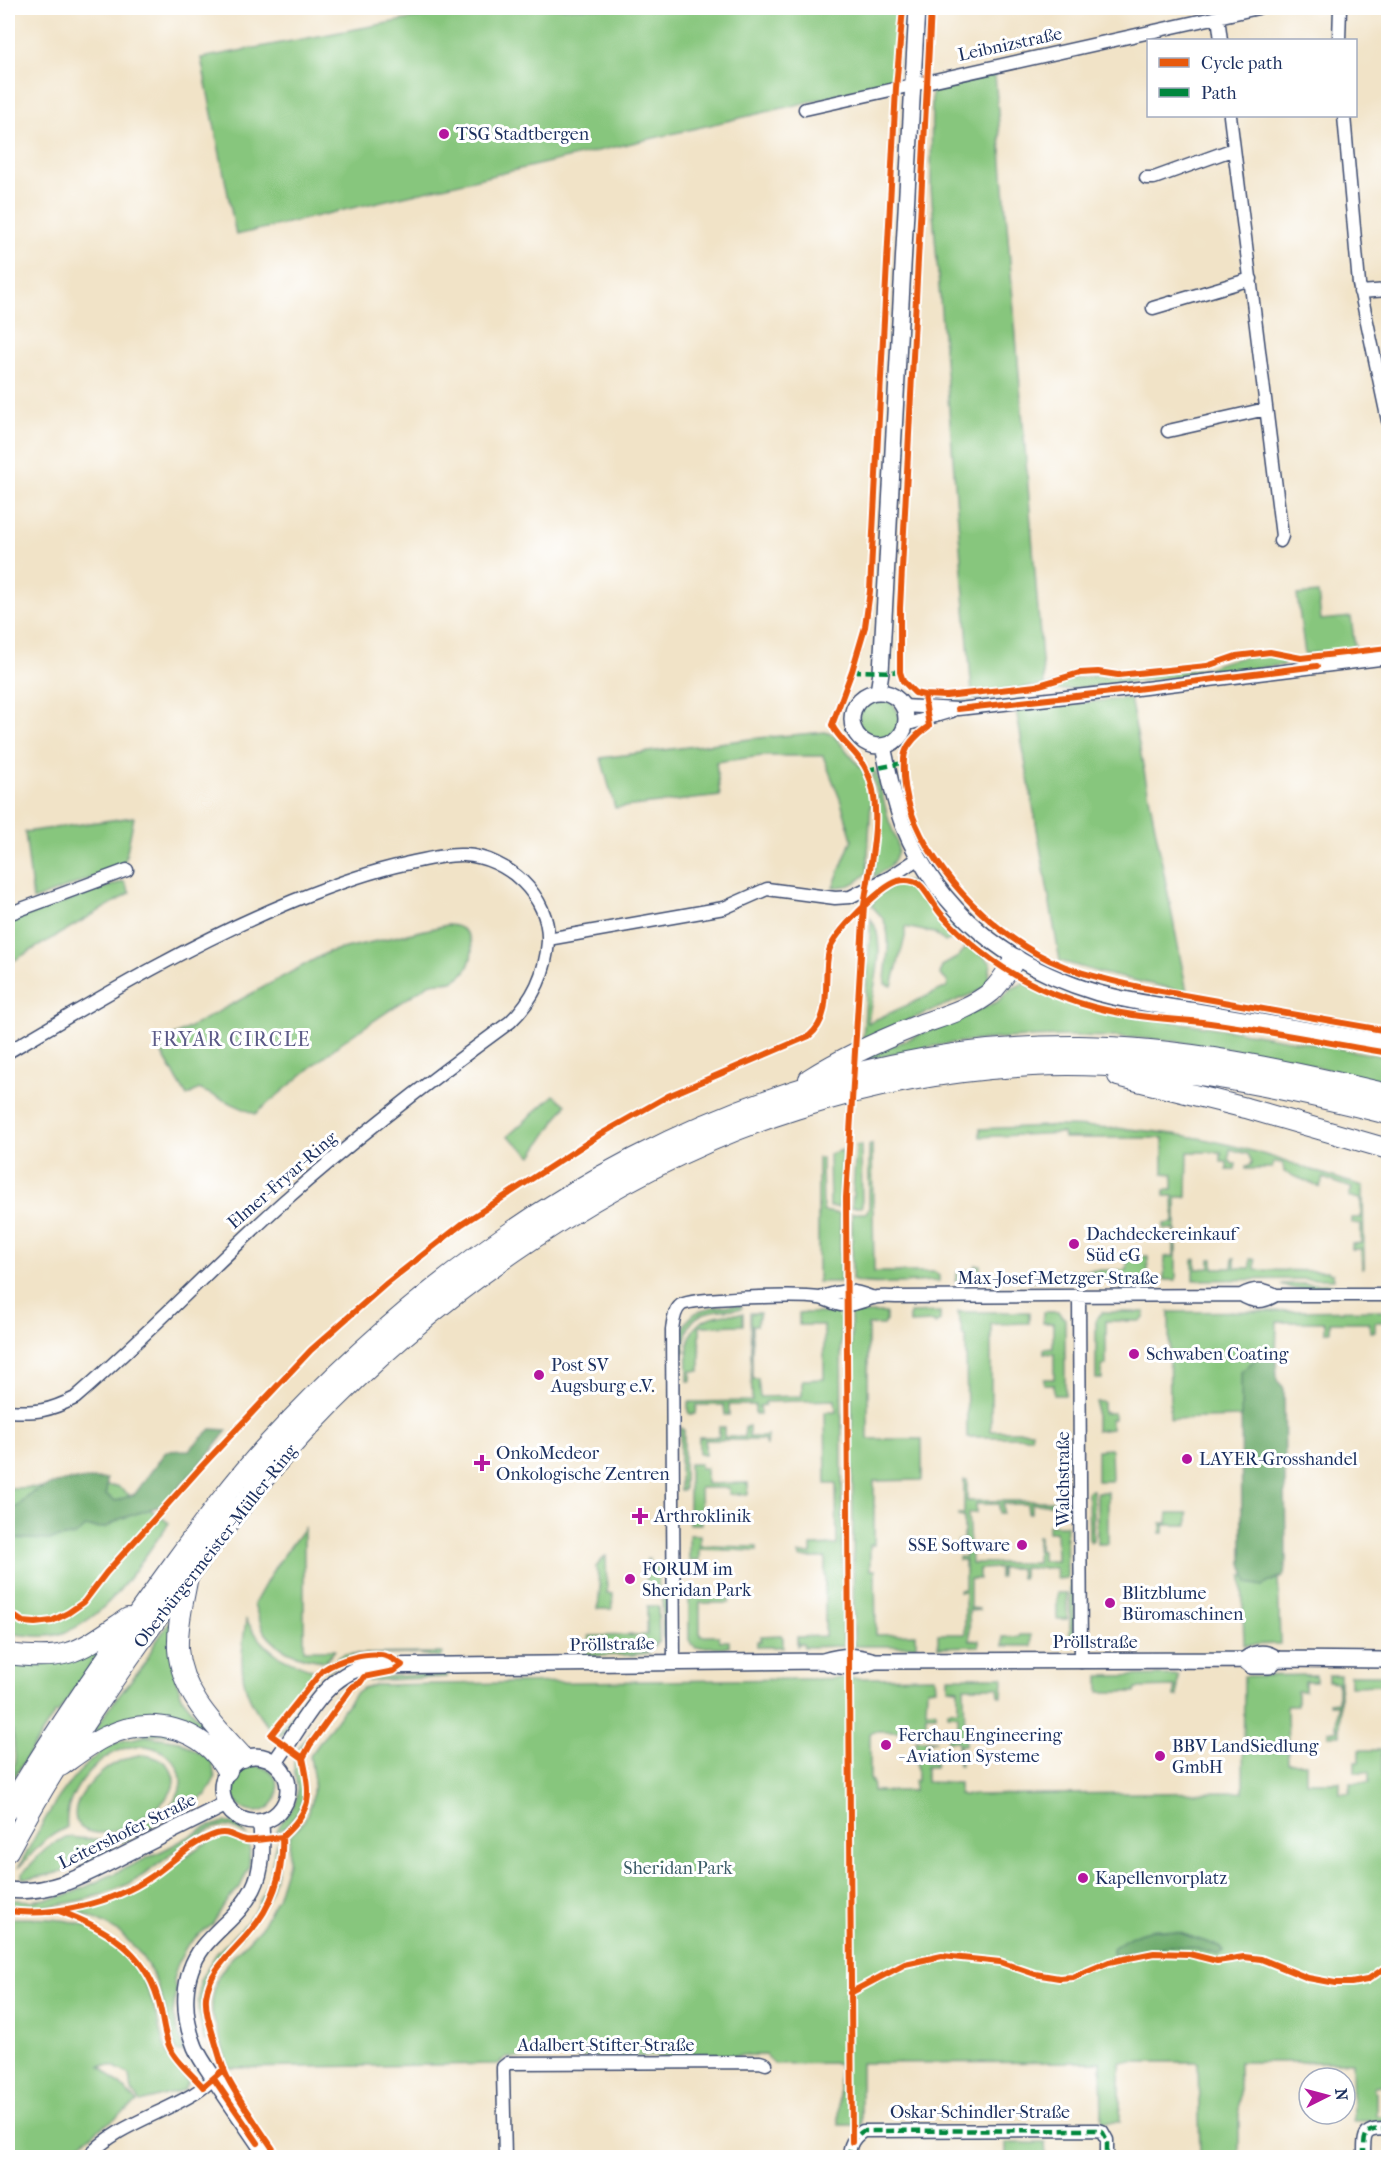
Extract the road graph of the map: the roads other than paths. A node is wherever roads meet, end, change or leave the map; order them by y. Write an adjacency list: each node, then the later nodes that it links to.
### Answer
1 (917, 8): 7 (street)
2 (1258, 8): 4 (street, Leibnizstraße)
3 (1340, 8): 6 (street)
4 (1218, 17): 5 (street); 7 (street, Leibnizstraße)
5 (1221, 39)
6 (1339, 39)
7 (913, 84): 8 (street, Leibnizstraße); 22 (street)
8 (805, 109)
9 (1230, 117): 11 (street)
10 (1344, 117): 15 (street)
11 (1234, 149): 12 (street); 13 (street)
12 (1146, 178)
13 (1251, 279): 16 (street); 17 (street)
14 (1389, 290): 15 (street)
15 (1360, 292): 18 (street)
16 (1154, 308)
17 (1266, 409): 19 (street); 20 (street)
18 (1389, 421)
19 (1168, 431)
20 (1280, 541)
21 (1389, 658): 24 (street)
22 (878, 692): 23 (street); 26 (street)
23 (903, 706): 24 (street); 25 (street)
24 (958, 709): 25 (street)
25 (905, 725): 26 (street)
26 (883, 746): 27 (street)
27 (919, 858): 30 (street); 31 (street)
28 (127, 870): 29 (street)
29 (8, 914)
30 (548, 939): 33 (street, Elmer-Fryar-Ring); 41 (street, Elmer-Fryar-Ring)
31 (1015, 959): 32 (street); 35 (highway)
32 (1389, 1043)
33 (8, 1052)
34 (1078, 1065): 35 (highway, Oberbürgermeister-Müller-Ring); 37 (highway, Oberbürgermeister-Müller-Ring); 38 (highway)
35 (854, 1073): 36 (highway, Oberbürgermeister-Müller-Ring); 42 (highway, Oberbürgermeister-Müller-Ring); 43 (highway, Oberbürgermeister-Müller-Ring)
36 (1389, 1094)
37 (1389, 1114)
38 (1389, 1149)
39 (1389, 1295): 40 (street, Max-Josef-Metzger-Straße)
40 (1079, 1296): 46 (street, Walchstraße); 47 (street, Max-Josef-Metzger-Straße)
41 (8, 1411)
42 (188, 1577): 48 (highway); 51 (highway, Oberbürgermeister-Müller-Ring)
43 (141, 1610): 44 (highway); 53 (highway, Oberbürgermeister-Müller-Ring)
44 (8, 1654)
45 (1389, 1660): 46 (street, Pröllstraße)
46 (1081, 1662): 47 (street, Pröllstraße)
47 (674, 1663): 49 (street, Pröllstraße)
48 (243, 1757): 49 (street); 50 (street)
49 (275, 1762): 54 (street)
50 (227, 1771): 51 (highway); 52 (street, Leitershofer Straße)
51 (52, 1773): 55 (highway, Oberbürgermeister-Müller-Ring)
52 (226, 1804): 54 (street, Leitershofer Straße); 56 (street, Leitershofer Straße)
53 (8, 1810)
54 (261, 1822): 58 (street)
55 (8, 1851)
56 (9, 1890)
57 (766, 2064): 62 (street, Adalbert-Stifter-Straße)
58 (214, 2079): 60 (street); 61 (street)
59 (1389, 2129): 65 (street)
60 (87, 2157)
61 (268, 2157)
62 (505, 2157)
63 (849, 2157): 64 (street, Oskar-Schindler-Straße)
64 (1107, 2157)
65 (1364, 2157)

